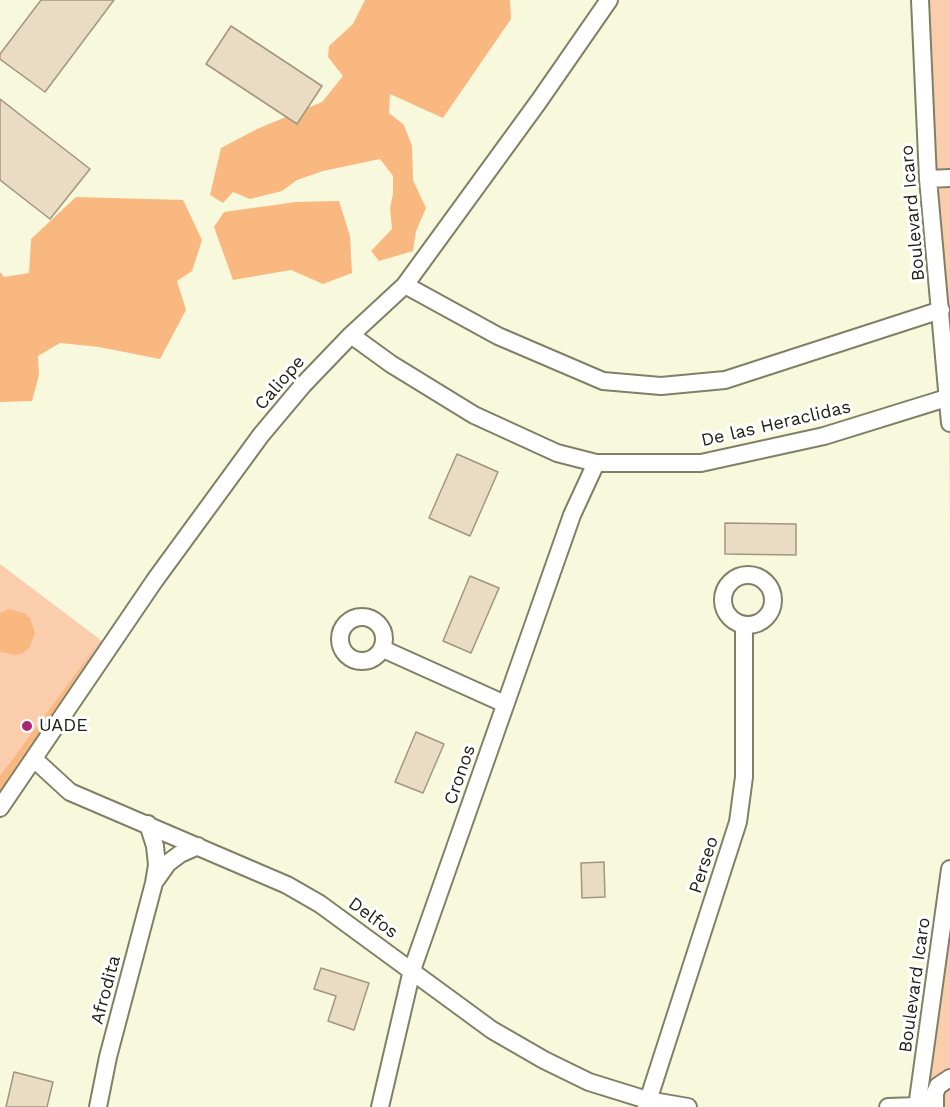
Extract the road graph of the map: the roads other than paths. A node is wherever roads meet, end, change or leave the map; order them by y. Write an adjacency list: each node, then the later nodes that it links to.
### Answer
1 (609, 0): 5 (street, Caliope)
2 (920, 0): 4 (street, Boulevard Icaro)
3 (950, 178): 4 (street)
4 (928, 179): 6 (street, Boulevard Icaro)
5 (405, 285): 6 (street); 7 (street, Caliope)
6 (940, 310): 8 (street, Boulevard Icaro)
7 (351, 334): 10 (street, De las Heraclidas); 14 (street, Caliope)
8 (950, 397): 9 (street, Boulevard Icaro); 10 (street, De las Heraclidas)
9 (950, 423)
10 (596, 462): 13 (street, Cronos)
11 (744, 625): 22 (street, Perseo)
12 (382, 650): 13 (street)
13 (505, 704): 20 (street, Cronos)
14 (34, 759): 15 (street, Caliope); 16 (street, Delfos)
15 (0, 808)
16 (148, 824): 17 (street, Delfos); 19 (street, Afrodita)
17 (198, 846): 19 (street, Afrodita); 20 (street, Delfos)
18 (950, 868): 24 (street, Boulevard Icaro)
19 (154, 883): 25 (street, Afrodita)
20 (412, 970): 22 (street, Delfos); 26 (street, Cronos)
21 (950, 1078): 23 (street)
22 (646, 1104): 27 (street, Delfos)
23 (935, 1104): 24 (street)
24 (917, 1106): 28 (street)
25 (98, 1107)
26 (380, 1107)
27 (688, 1107)
28 (888, 1107)

